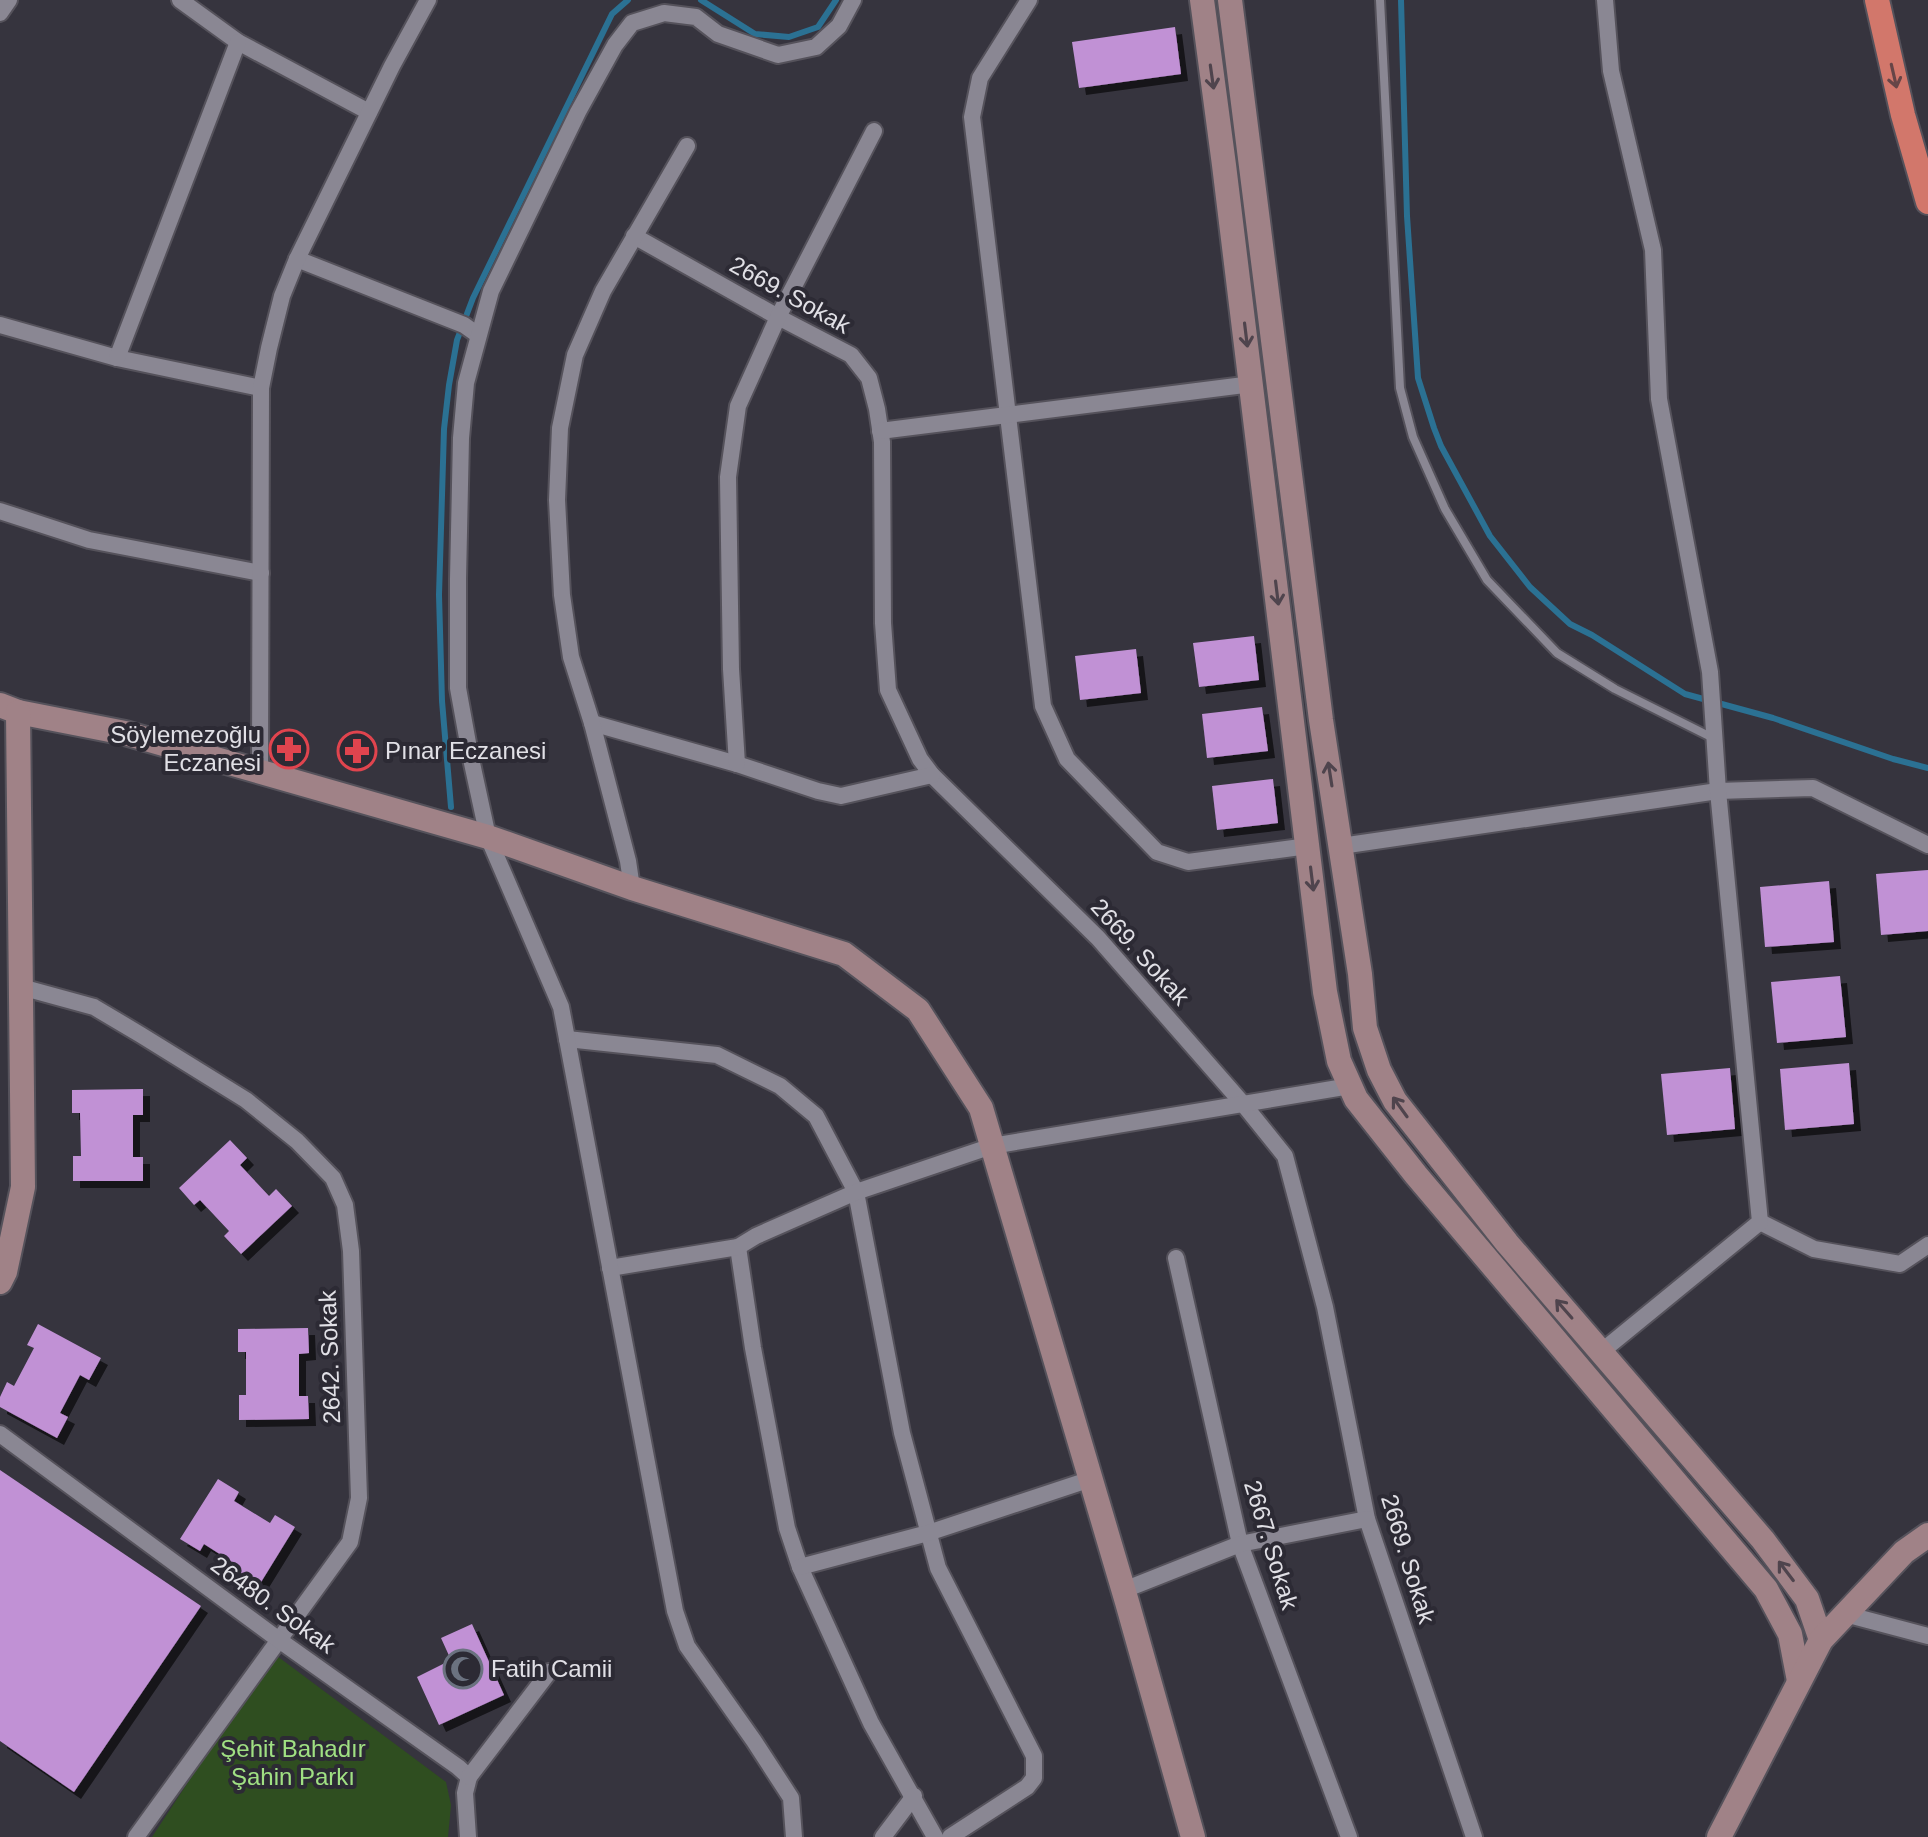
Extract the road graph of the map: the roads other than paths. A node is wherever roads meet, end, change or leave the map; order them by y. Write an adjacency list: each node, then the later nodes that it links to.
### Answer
1 (9, 0): 11 (street)
2 (180, 0): 12 (street)
3 (428, 0): 13 (street)
4 (853, 0): 21 (street)
5 (1029, 0): 25 (street)
6 (1202, 0): 23 (street, one-way to 23)
7 (1230, 0): 39 (street, one-way to 7)
8 (1380, 0): 31 (lane)
9 (1605, 0): 31 (street)
10 (1877, 0): 16 (highway, one-way to 16)
11 (0, 13)
12 (238, 42): 13 (street); 22 (street)
13 (369, 112): 18 (street)
14 (874, 131): 19 (street)
15 (687, 146): 17 (street)
16 (1928, 202)
17 (634, 236): 19 (street, 2669. Sokak); 30 (street)
18 (297, 259): 21 (street); 24 (street)
19 (778, 317): 26 (street, 2669. Sokak); 32 (street)
20 (0, 325): 22 (street)
21 (478, 335): 36 (street)
22 (117, 358): 24 (street)
23 (1252, 384): 25 (street); 38 (street, one-way to 38)
24 (261, 388): 28 (street)
25 (1007, 415): 26 (street); 38 (street)
26 (880, 431): 34 (street, 2669. Sokak)
27 (0, 511): 28 (street)
28 (261, 573): 33 (street)
29 (9, 708): 33 (street); 41 (street)
30 (592, 723): 32 (street); 40 (street)
31 (1714, 738): 35 (street)
32 (737, 764): 34 (street)
33 (260, 773): 36 (street)
34 (932, 775): 44 (street, 2669. Sokak)
35 (1718, 791): 37 (street); 39 (street); 47 (street)
36 (488, 837): 40 (street); 42 (street)
37 (1928, 845)
38 (1308, 846): 43 (street, one-way to 43)
39 (1341, 846): 53 (street, one-way to 39)
40 (632, 888): 45 (street)
41 (21, 987): 52 (street); 64 (street, 2642. Sokak)
42 (567, 1039): 46 (street); 51 (street)
43 (1350, 1086): 44 (street); 67 (street)
44 (1244, 1105): 45 (street); 56 (street, 2669. Sokak)
45 (992, 1146): 46 (street); 55 (street)
46 (856, 1192): 49 (street); 57 (street)
47 (1760, 1222): 48 (street); 53 (street)
48 (1928, 1245)
49 (738, 1247): 51 (street); 60 (street)
50 (1176, 1258): 59 (street, 2667. Sokak)
51 (610, 1268): 72 (street)
52 (0, 1282)
53 (1601, 1352): 65 (street, one-way to 53)
54 (0, 1434): 64 (street, 26480. Sokak)
55 (1091, 1479): 57 (street); 61 (street)
56 (1367, 1519): 59 (street); 78 (street, 2669. Sokak)
57 (928, 1533): 60 (street); 75 (street)
58 (1928, 1535): 62 (street)
59 (1240, 1544): 61 (street); 77 (street, 2667. Sokak)
60 (800, 1567): 69 (street)
61 (1124, 1590): 76 (street)
62 (1845, 1614): 63 (street); 65 (street)
63 (1928, 1636)
64 (279, 1640): 68 (street, 26480. Sokak); 70 (street, 2642. Sokak)
65 (1821, 1640): 67 (street)
66 (549, 1672): 68 (street)
67 (1799, 1681): 79 (street)
68 (469, 1777): 71 (street)
69 (914, 1796): 73 (street); 74 (street)
70 (136, 1837)
71 (468, 1837)
72 (794, 1837)
73 (883, 1837)
74 (935, 1837)
75 (950, 1837)
76 (1193, 1837)
77 (1349, 1837)
78 (1474, 1837)
79 (1719, 1837)

